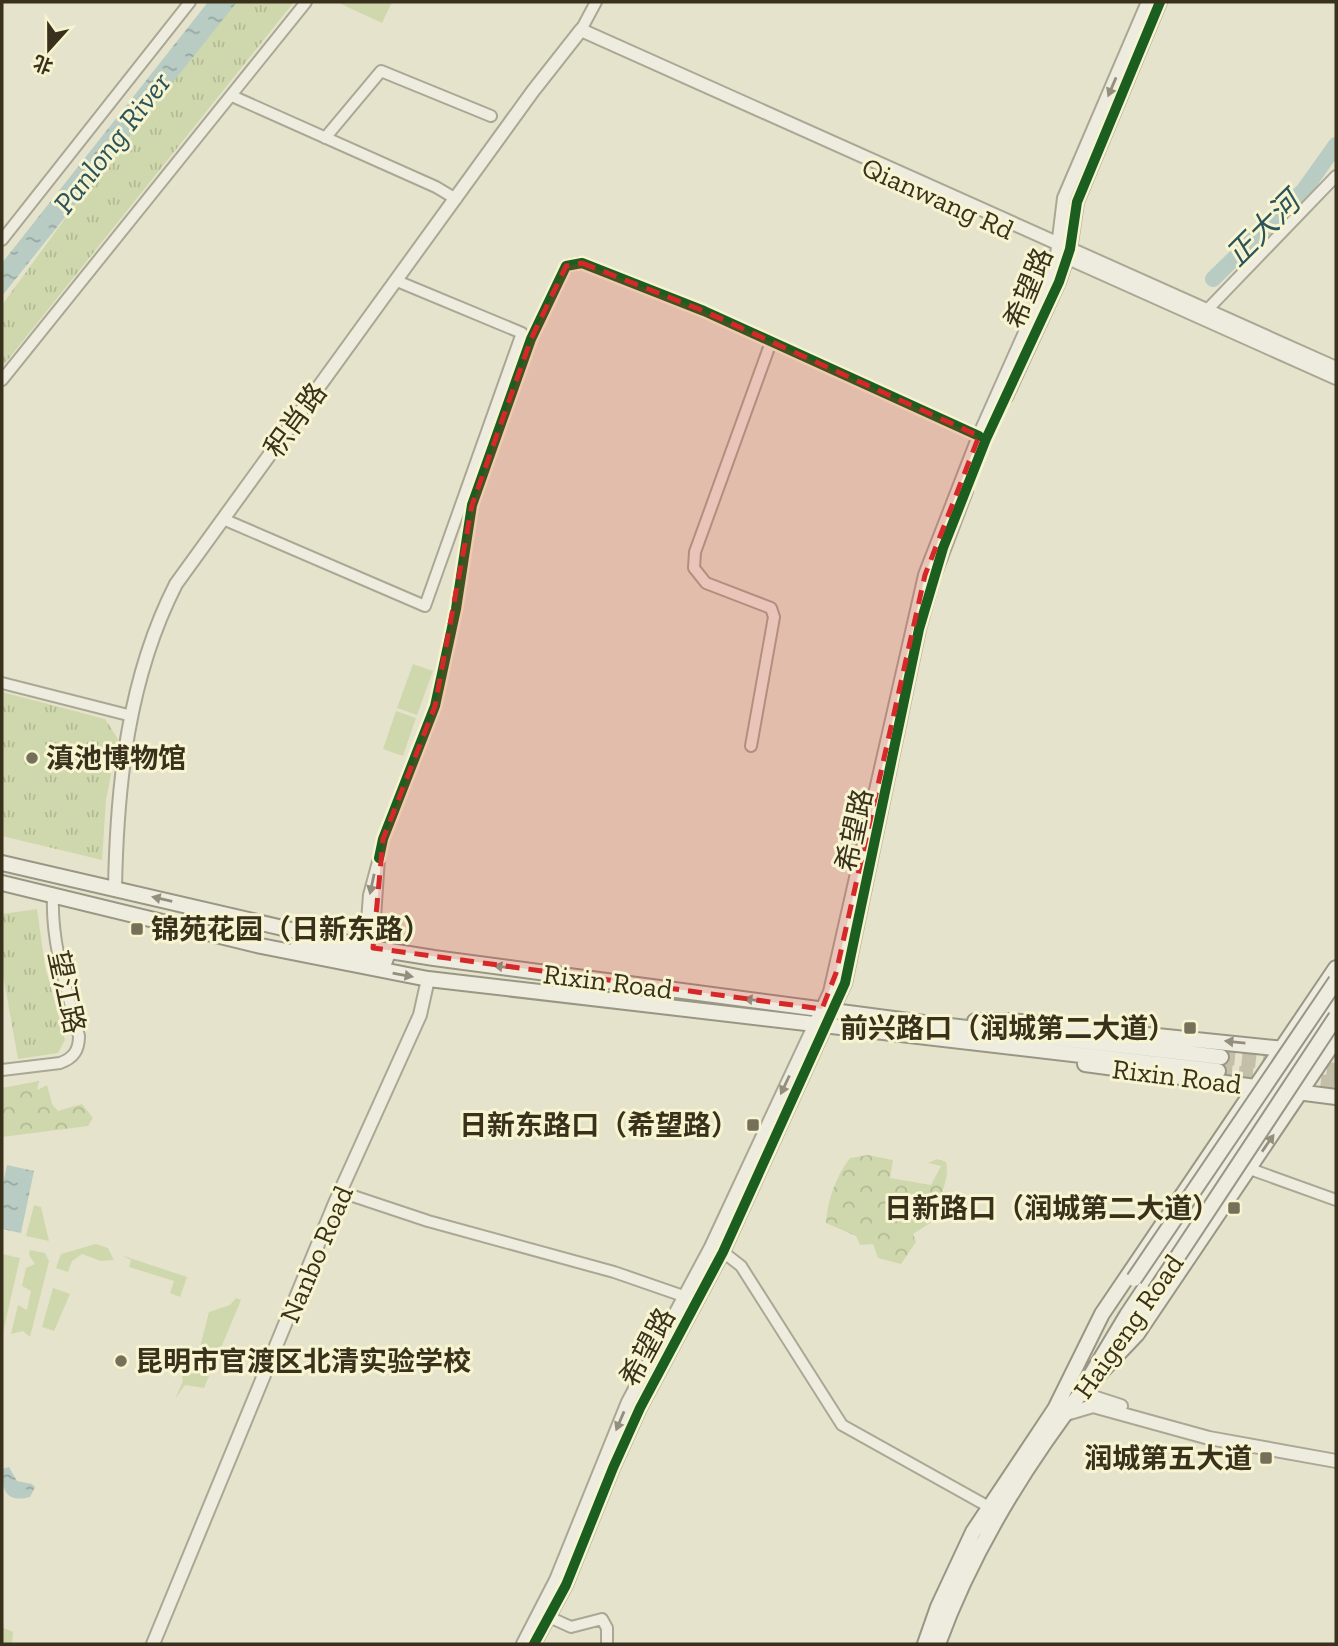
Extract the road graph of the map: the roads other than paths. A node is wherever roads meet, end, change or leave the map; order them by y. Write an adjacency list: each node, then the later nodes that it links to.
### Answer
1 (190, 2): 12 (street)
2 (306, 2): 7 (street)
3 (596, 2): 6 (street, 积肖路)
4 (1148, 2): 13 (street, 希望路, one-way to 13)
5 (1160, 2): 13 (street, 希望路)
6 (579, 33): 11 (street, 积肖路); 13 (street, Qianwang Rd)
7 (232, 96): 9 (street); 19 (street)
8 (491, 116): 9 (street)
9 (325, 138): 11 (street)
10 (1336, 176): 15 (street)
11 (456, 199): 14 (street, 积肖路)
12 (2, 240)
13 (1064, 251): 15 (street, Qianwang Rd); 18 (street, Qianwang Rd); 20 (street, 希望路); 35 (street, 希望路)
14 (397, 281): 21 (street, 积肖路); 21 (street)
15 (1207, 310): 17 (street, Qianwang Rd)
16 (771, 342): 20 (street); 24 (street); 30 (street)
17 (1336, 368)
18 (1336, 378)
19 (2, 380)
20 (979, 436): 35 (street, 希望路)
21 (223, 519): 23 (street, 积肖路)
22 (2, 683): 23 (street)
23 (132, 716): 27 (street, 积肖路)
24 (751, 746)
25 (2, 863): 27 (main road, Rixin Road)
26 (2, 883): 28 (main road, Rixin Road)
27 (115, 888): 30 (main road, Rixin Road, one-way to 27)
28 (53, 895): 29 (main road, Rixin Road); 44 (street, 望江路)
29 (261, 946): 30 (main road); 32 (main road, Rixin Road, one-way to 32)
30 (372, 948): 35 (main road, Rixin Road, one-way to 30)
31 (1336, 968): 41 (main road)
32 (428, 979): 37 (main road, Rixin Road); 50 (street, Nanbo Road)
33 (1336, 981): 55 (main road, Haigeng Road, bridge)
34 (1336, 998): 42 (main road)
35 (828, 1010): 37 (street, 希望路); 38 (main road, Rixin Road)
36 (1336, 1017): 54 (main road, Haigeng Road, bridge)
37 (820, 1023): 39 (main road, Rixin Road); 52 (street, 希望路); 53 (street, 希望路, one-way to 53)
38 (923, 1023): 39 (main road, Rixin Road); 41 (main road, one-way to 38)
39 (936, 1037): 45 (main road, Rixin Road)
40 (1336, 1039): 43 (main road)
41 (1282, 1047): 42 (main road); 45 (main road); 46 (main road)
42 (1302, 1050): 43 (main road); 47 (main road)
43 (1332, 1054): 47 (main road)
44 (2, 1070)
45 (1255, 1087): 46 (main road, Rixin Road); 55 (main road)
46 (1277, 1090): 47 (main road, Rixin Road); 54 (main road)
47 (1303, 1093): 48 (main road, Rixin Road); 49 (main road, one-way to 47)
48 (1336, 1097)
49 (1250, 1169): 51 (street); 54 (main road)
50 (341, 1192): 53 (street); 60 (street, Nanbo Road)
51 (1336, 1200)
52 (723, 1252): 53 (street, 希望路); 58 (street)
53 (692, 1299): 59 (street, 希望路)
54 (1081, 1393): 55 (main road, Haigeng Road); 56 (street)
55 (1061, 1407): 57 (street); 58 (main road, Haigeng Road); 65 (main road, Haigeng Road)
56 (1336, 1454)
57 (1336, 1461)
58 (989, 1507): 64 (main road, Haigeng Road)
59 (544, 1615): 61 (street, 希望路); 62 (street, 希望路); 63 (street)
60 (153, 1644)
61 (523, 1644)
62 (534, 1644)
63 (607, 1644)
64 (925, 1644)
65 (938, 1644)

